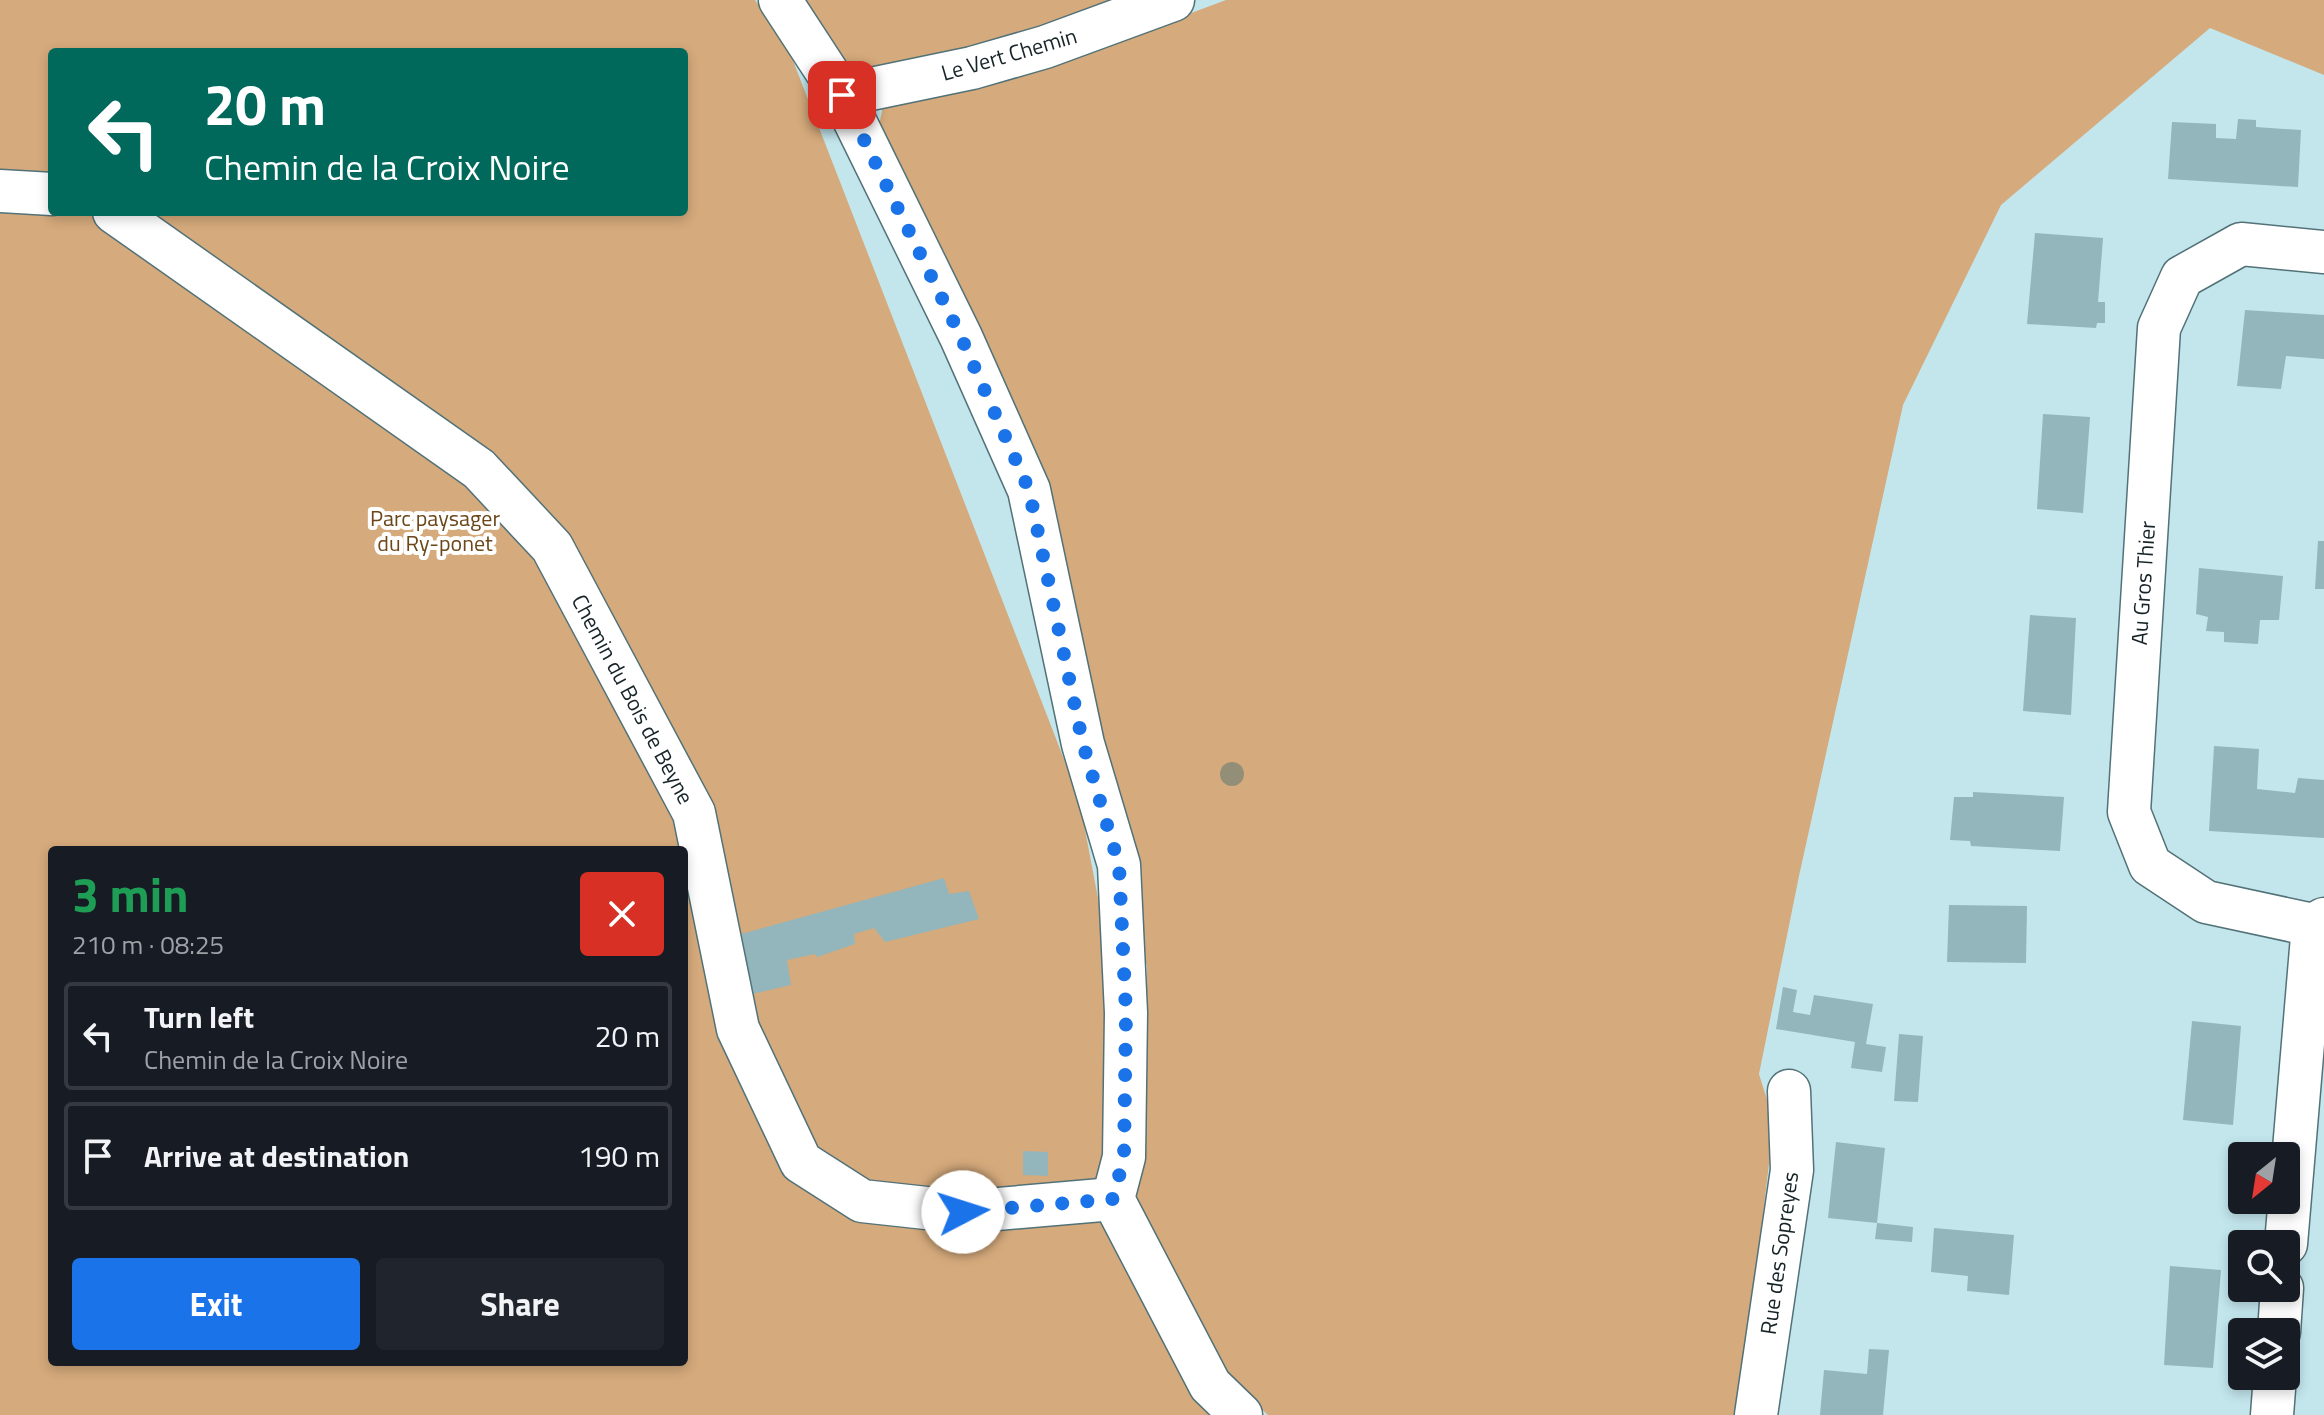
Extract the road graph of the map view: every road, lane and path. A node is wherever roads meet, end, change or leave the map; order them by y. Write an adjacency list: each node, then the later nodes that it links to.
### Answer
1 (780, 0): 3 (street)
2 (1173, 0): 3 (street, Le Vert Chemin)
3 (842, 95): 10 (street)
4 (0, 191): 5 (street)
5 (48, 194)
6 (120, 216): 10 (street, Chemin du Bois de Beyne)
7 (2324, 252): 8 (street, Au Gros Thier)
8 (2318, 922): 11 (street, Au Gros Thier)
9 (1789, 1091): 14 (street, Rue des Sopreyes)
10 (1113, 1199): 13 (street)
11 (2287, 1230)
12 (2274, 1390): 15 (street)
13 (1241, 1415)
14 (1756, 1415)
15 (2272, 1415)

